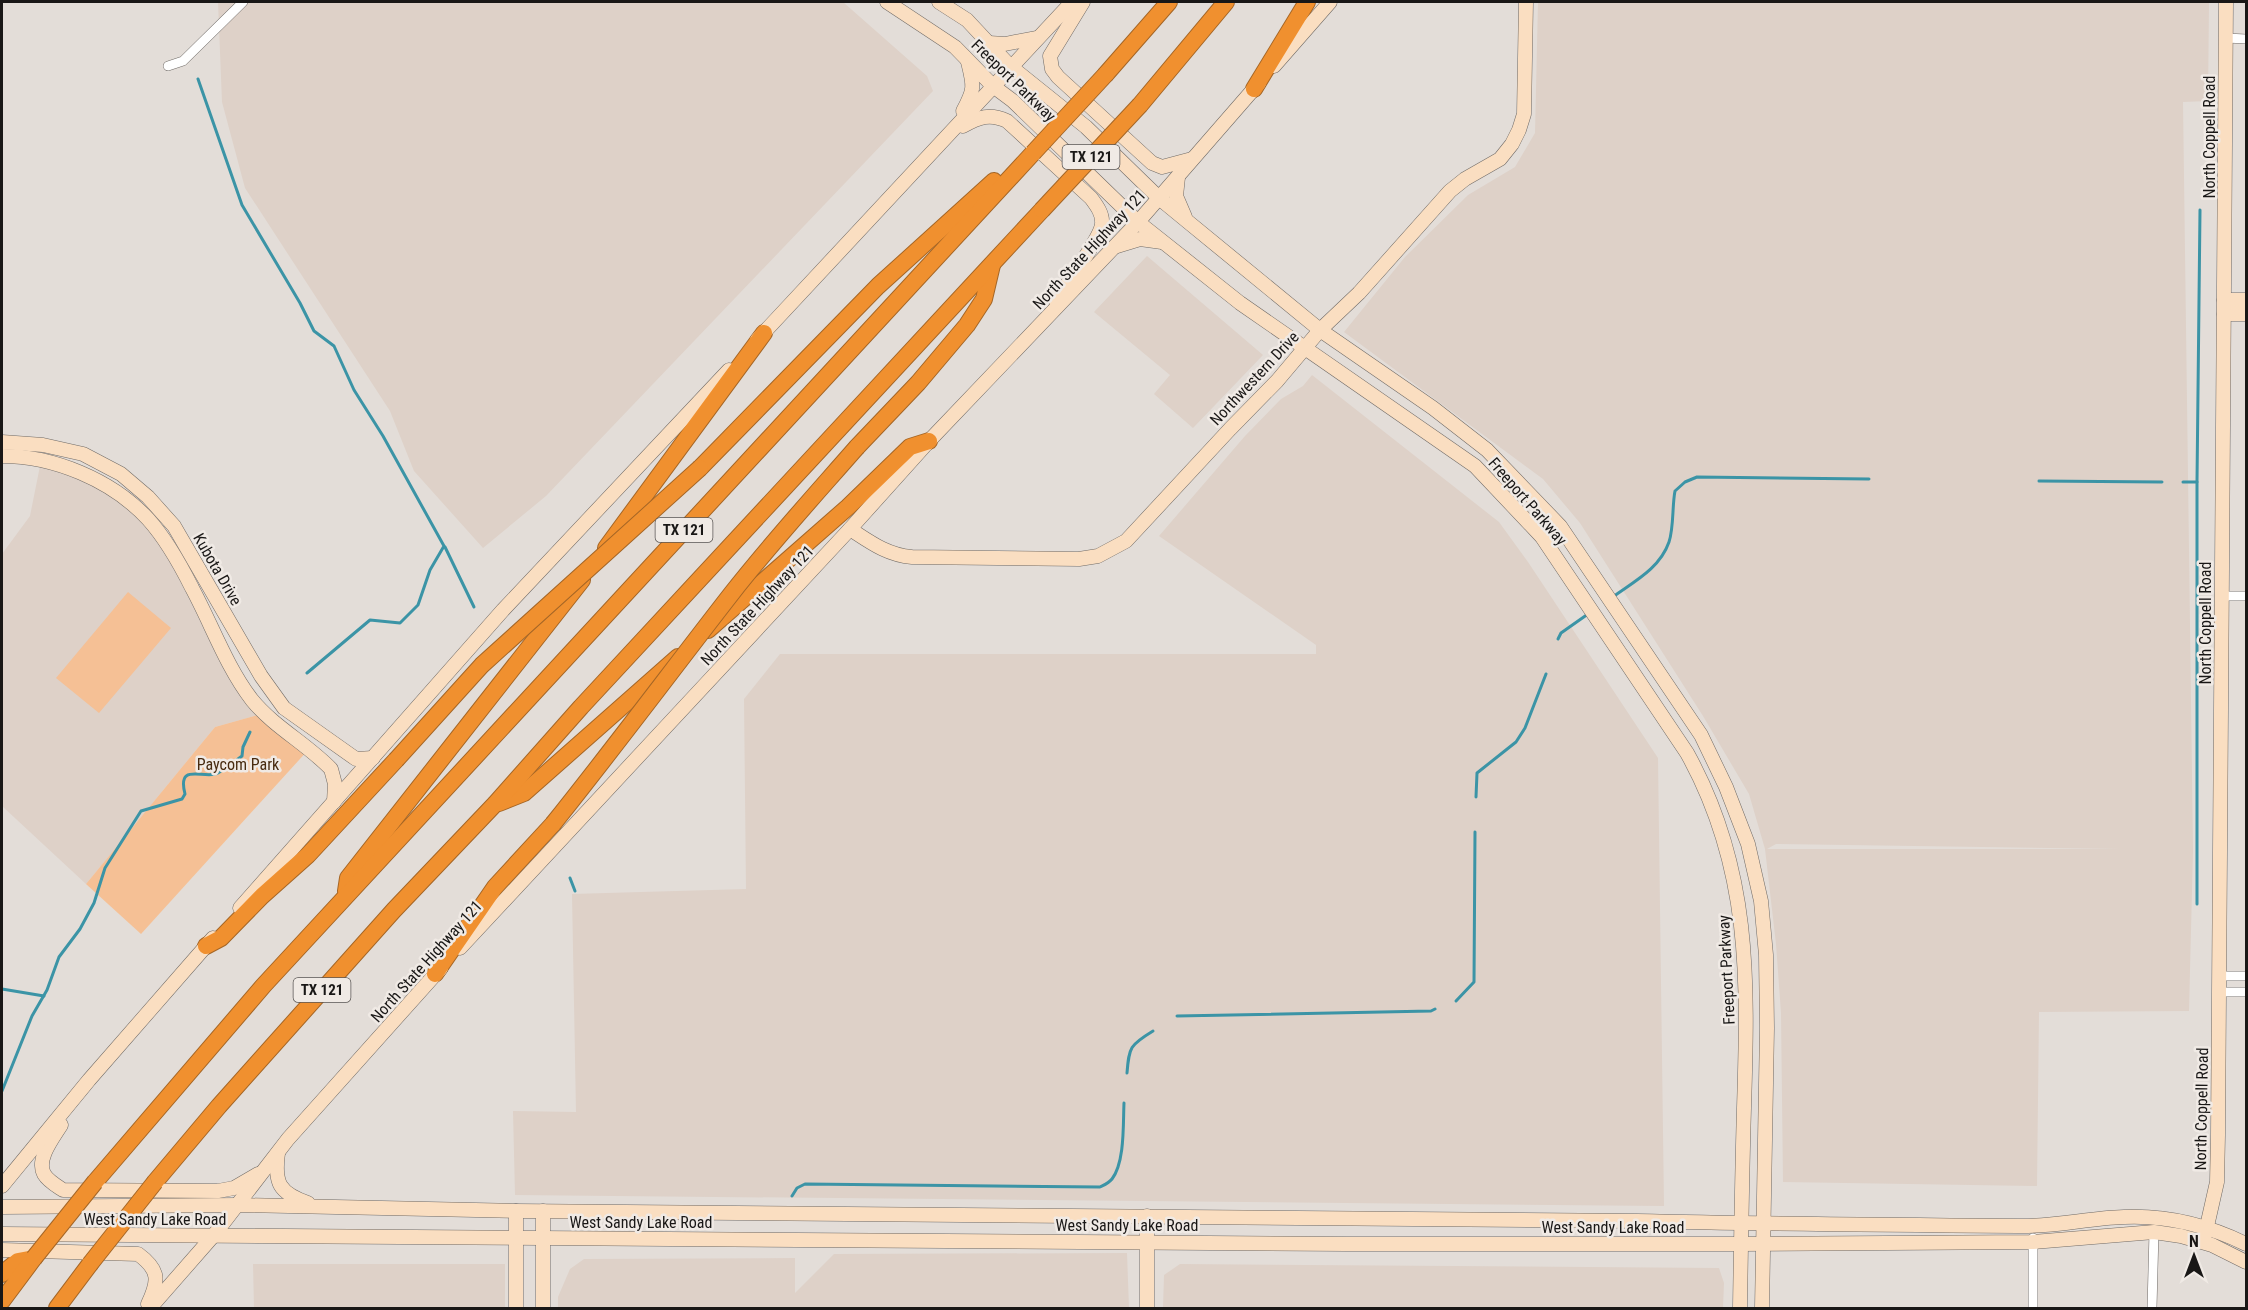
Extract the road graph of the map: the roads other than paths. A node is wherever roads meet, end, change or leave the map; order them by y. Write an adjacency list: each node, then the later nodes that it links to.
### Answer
1 (243, 2): 17 (street)
2 (887, 2): 16 (main road, Freeport Parkway)
3 (939, 2): 15 (main road, Freeport Parkway)
4 (1072, 2): 12 (main road)
5 (1083, 2): 23 (main road)
6 (1168, 2): 22 (highway, TX 121, bridge)
7 (1227, 2): 30 (highway, TX 121, bridge)
8 (1307, 2): 20 (highway)
9 (1330, 2): 20 (main road, North State Highway 121)
10 (1526, 2): 35 (main road, Northwestern Drive)
11 (2226, 2): 13 (main road, North Coppell Road)
12 (1038, 37): 15 (main road); 18 (main road)
13 (2226, 38): 14 (street); 32 (main road, North Coppell Road)
14 (2247, 39)
15 (989, 43): 18 (main road, Freeport Parkway)
16 (968, 60): 19 (main road, Freeport Parkway); 21 (main road)
17 (168, 66)
18 (1010, 66): 19 (main road); 25 (main road, Freeport Parkway)
19 (993, 86): 21 (main road); 27 (main road, Freeport Parkway)
20 (1254, 89): 23 (main road, North State Highway 121)
21 (952, 132): 34 (main road); 36 (main road)
22 (1029, 158): 47 (highway, TX 121); 48 (highway, bridge)
23 (1193, 159): 24 (main road, North State Highway 121)
24 (1178, 177): 25 (main road, North State Highway 121); 26 (main road)
25 (1159, 198): 26 (main road, Freeport Parkway); 27 (main road, North State Highway 121)
26 (1187, 221): 35 (main road, Freeport Parkway)
27 (1138, 222): 28 (main road, Freeport Parkway); 29 (main road, North State Highway 121)
28 (1165, 242): 29 (main road); 37 (main road, Freeport Parkway)
29 (1115, 247): 34 (main road, North State Highway 121)
30 (993, 262): 46 (highway, TX 121); 49 (highway, bridge)
31 (2247, 300): 32 (main road)
32 (2224, 307): 33 (main road); 42 (main road, North Coppell Road)
33 (2247, 314)
34 (1038, 328): 39 (main road, North State Highway 121)
35 (1320, 330): 37 (main road, Northwestern Drive); 55 (main road, Freeport Parkway)
36 (764, 333): 44 (main road); 47 (highway)
37 (1304, 349): 41 (main road, Northwestern Drive); 54 (main road, Freeport Parkway)
38 (2, 441): 44 (main road, Kubota Drive)
39 (929, 441): 41 (main road, North State Highway 121); 46 (highway)
40 (2, 456): 45 (main road, Kubota Drive)
41 (850, 529): 49 (main road, North State Highway 121)
42 (2222, 596): 43 (street); 50 (main road, North Coppell Road)
43 (2247, 596)
44 (373, 758): 45 (main road)
45 (334, 802): 48 (main road)
46 (495, 804): 90 (highway, TX 121, bridge)
47 (345, 898): 86 (highway, TX 121, bridge)
48 (206, 946): 56 (main road)
49 (435, 974): 57 (main road, North State Highway 121)
50 (2219, 976): 51 (street); 52 (main road, North Coppell Road)
51 (2247, 976)
52 (2219, 992): 53 (street); 71 (main road, North Coppell Road)
53 (2247, 992)
54 (1746, 1028): 55 (main road); 68 (main road, Freeport Parkway)
55 (1767, 1028): 69 (main road, Freeport Parkway)
56 (89, 1080): 58 (main road); 59 (main road)
57 (278, 1152): 58 (main road, North State Highway 121); 62 (main road)
58 (264, 1171): 60 (main road, North State Highway 121)
59 (2, 1186)
60 (237, 1205): 61 (main road, West Sandy Lake Road); 62 (main road, West Sandy Lake Road); 74 (main road, North State Highway 121)
61 (2, 1207)
62 (322, 1207): 63 (main road, West Sandy Lake Road)
63 (516, 1211): 64 (main road, West Sandy Lake Road); 75 (main road)
64 (543, 1211): 65 (main road, West Sandy Lake Road); 76 (main road)
65 (771, 1213): 66 (main road, West Sandy Lake Road); 77 (main road)
66 (1147, 1216): 67 (main road, West Sandy Lake Road); 78 (main road)
67 (1490, 1219): 68 (main road, West Sandy Lake Road); 81 (main road)
68 (1741, 1224): 69 (main road, West Sandy Lake Road); 82 (main road, Freeport Parkway)
69 (1762, 1224): 70 (main road, West Sandy Lake Road); 83 (main road, Freeport Parkway)
70 (2033, 1226): 71 (main road, West Sandy Lake Road); 79 (street)
71 (2207, 1227): 80 (main road, North Coppell Road); 84 (main road, West Sandy Lake Road)
72 (2154, 1232): 79 (main road, West Sandy Lake Road); 80 (main road, West Sandy Lake Road); 99 (street)
73 (2, 1234): 74 (main road, West Sandy Lake Road)
74 (214, 1235): 75 (main road, West Sandy Lake Road); 92 (main road, North State Highway 121)
75 (516, 1238): 76 (main road, West Sandy Lake Road); 93 (main road)
76 (543, 1238): 77 (main road, West Sandy Lake Road); 94 (main road)
77 (770, 1239): 78 (main road, West Sandy Lake Road)
78 (1147, 1242): 81 (main road, West Sandy Lake Road); 95 (main road)
79 (2033, 1242): 83 (main road, West Sandy Lake Road); 98 (street)
80 (2203, 1243): 87 (main road, West Sandy Lake Road)
81 (1494, 1244): 82 (main road, West Sandy Lake Road)
82 (1740, 1244): 83 (main road, West Sandy Lake Road); 96 (main road)
83 (1762, 1244): 97 (main road)
84 (2247, 1244)
85 (2, 1250): 91 (main road)
86 (34, 1258): 88 (highway); 89 (highway, TX 121)
87 (2247, 1262)
88 (2, 1274)
89 (2, 1301)
90 (57, 1308)
91 (145, 1308)
92 (150, 1308)
93 (516, 1308)
94 (543, 1308)
95 (1147, 1308)
96 (1740, 1308)
97 (1762, 1308)
98 (2033, 1308)
99 (2152, 1308)

